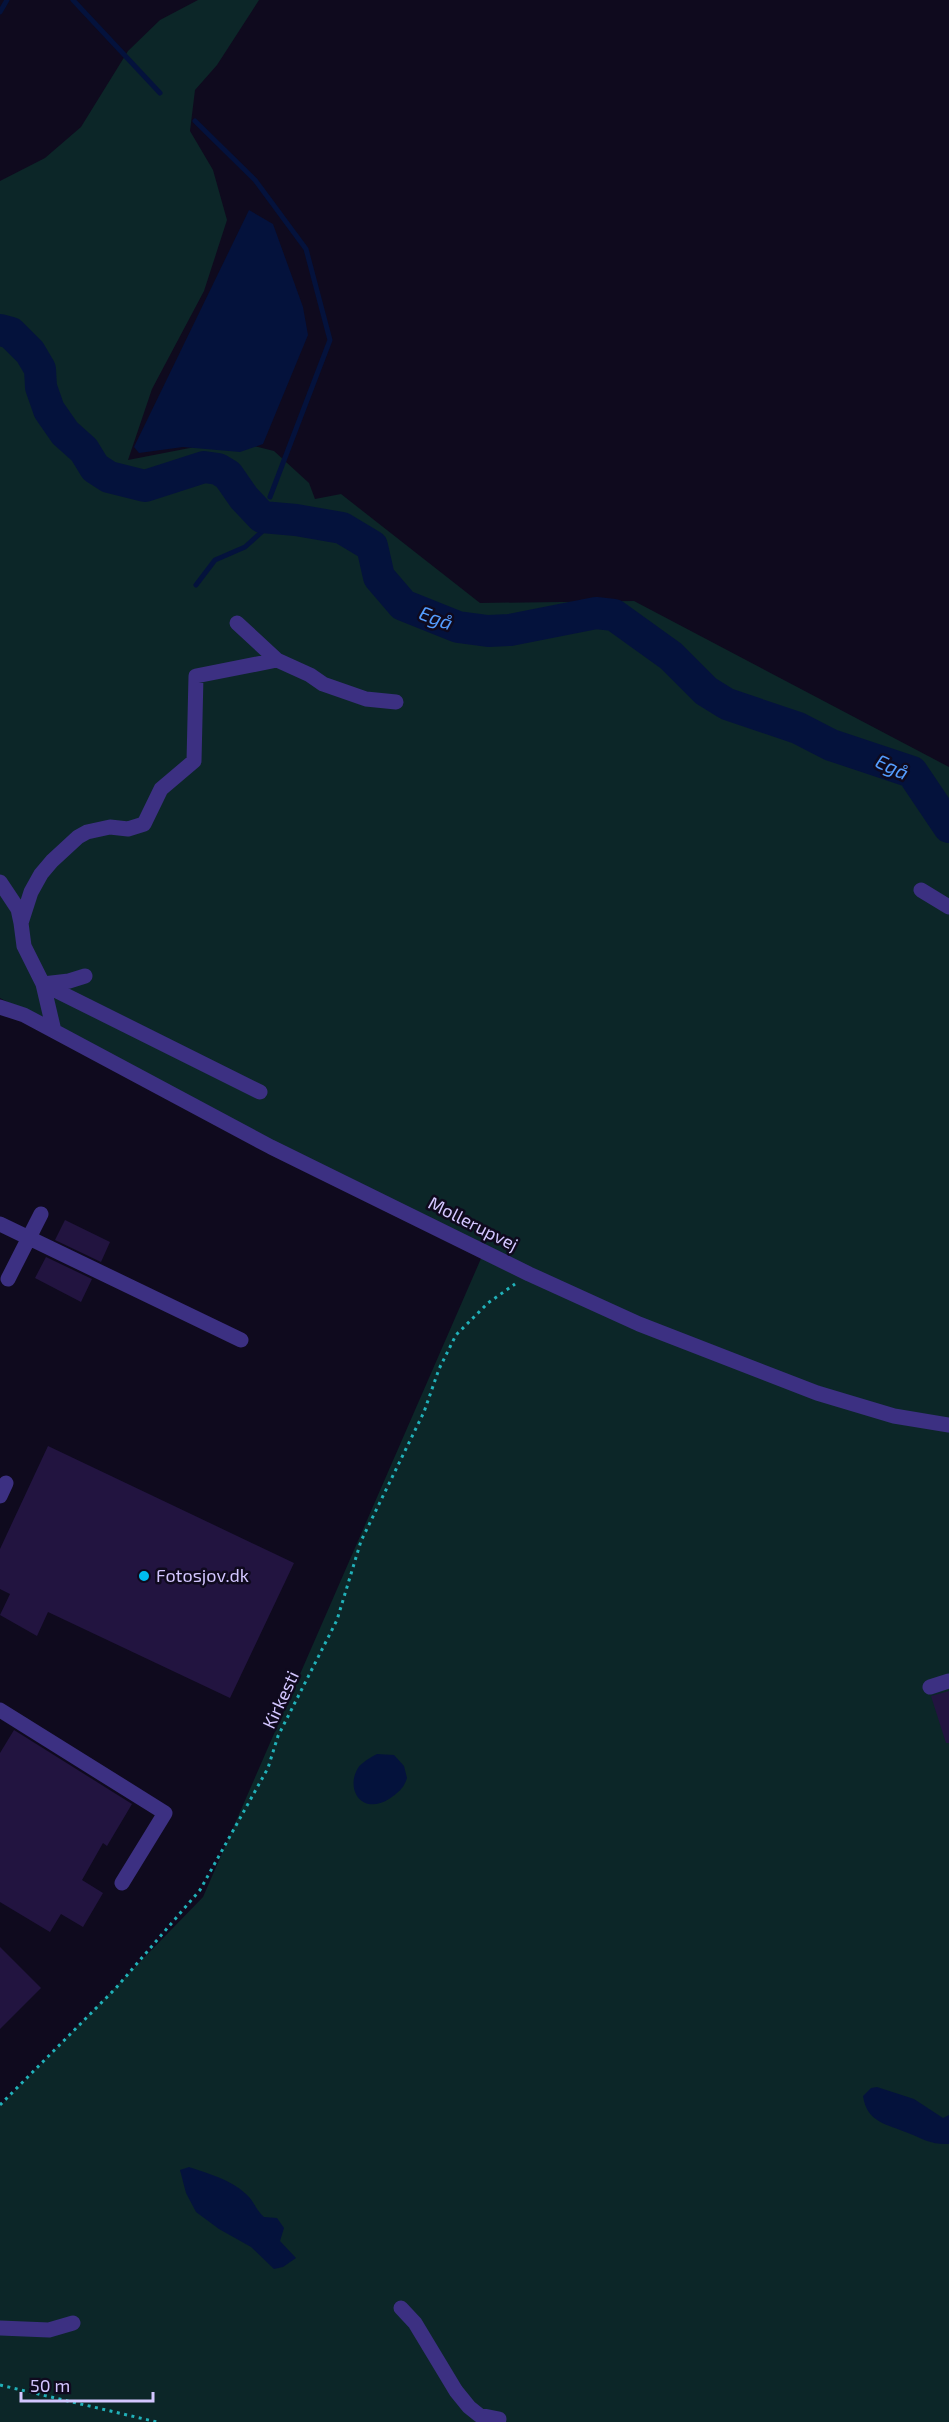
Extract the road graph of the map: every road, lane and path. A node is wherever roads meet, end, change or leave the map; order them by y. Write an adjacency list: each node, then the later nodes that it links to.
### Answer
1 (237, 623): 2 (street)
2 (277, 660): 3 (street); 7 (street)
3 (396, 702)
4 (0, 882): 7 (street)
5 (921, 890): 6 (street)
6 (949, 907)
7 (21, 923): 9 (street)
8 (85, 976): 9 (street)
9 (43, 984): 11 (street); 12 (street)
10 (0, 1007): 11 (street, Mollerupvej)
11 (54, 1031): 16 (street, Mollerupvej)
12 (260, 1092)
13 (41, 1214): 15 (street)
14 (0, 1224): 15 (street)
15 (29, 1238): 17 (street); 18 (street)
16 (529, 1274): 19 (street, Mollerupvej); 24 (path, Kirkesti)
17 (8, 1279)
18 (240, 1340)
19 (949, 1425)
20 (949, 1681): 21 (street)
21 (930, 1688)
22 (0, 1710): 23 (street)
23 (122, 1883)
24 (0, 2104)
25 (401, 2308): 29 (street)
26 (73, 2323): 27 (street)
27 (0, 2328)
28 (0, 2385): 30 (path)
29 (499, 2419)
30 (157, 2422)

